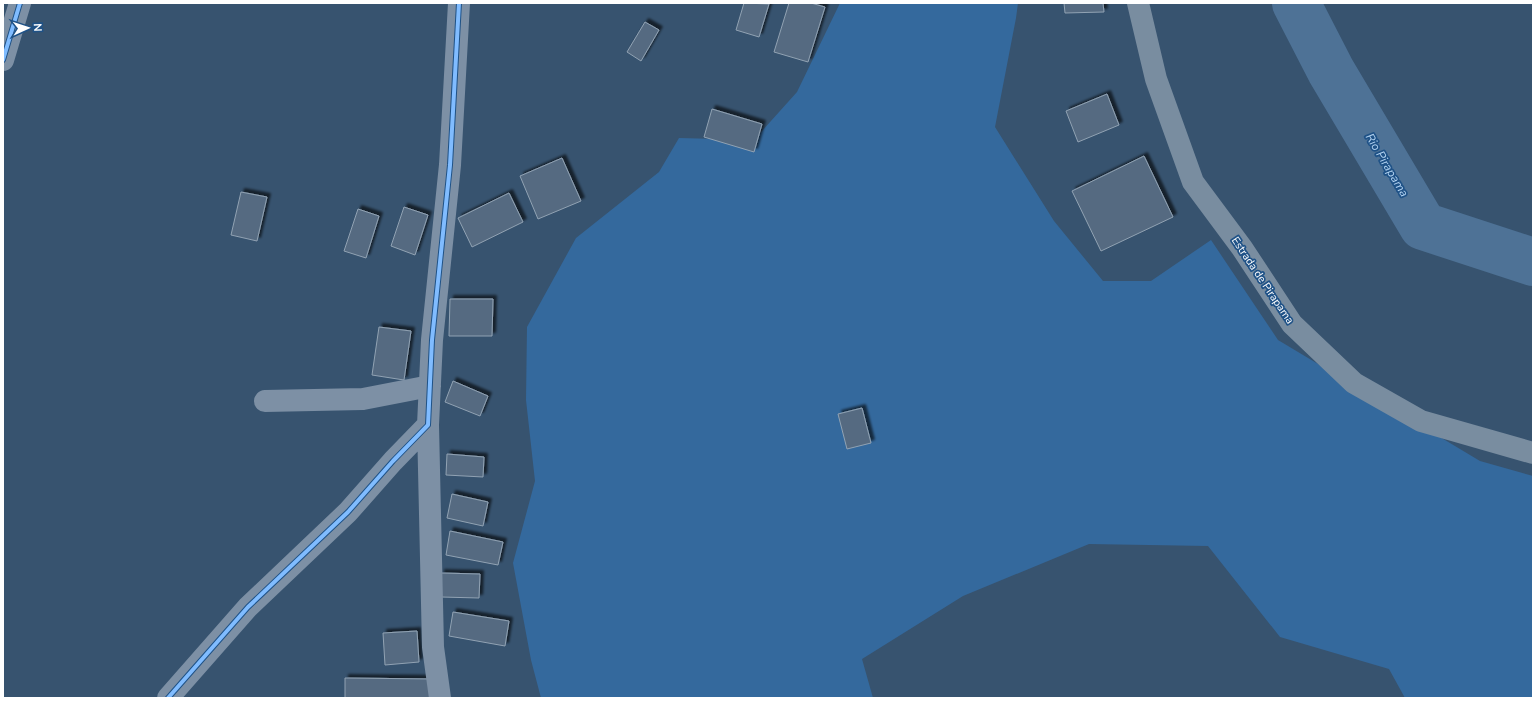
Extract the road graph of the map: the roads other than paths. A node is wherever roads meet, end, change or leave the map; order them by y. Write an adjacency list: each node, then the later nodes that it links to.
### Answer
1 (20, 3): 4 (street)
2 (459, 3): 5 (street)
3 (1138, 3): 8 (main road, Estrada de Pirapama)
4 (3, 60)
5 (430, 386): 6 (street); 7 (street)
6 (265, 401)
7 (428, 425): 9 (street); 10 (street)
8 (1533, 453)
9 (168, 698)
10 (440, 698)

